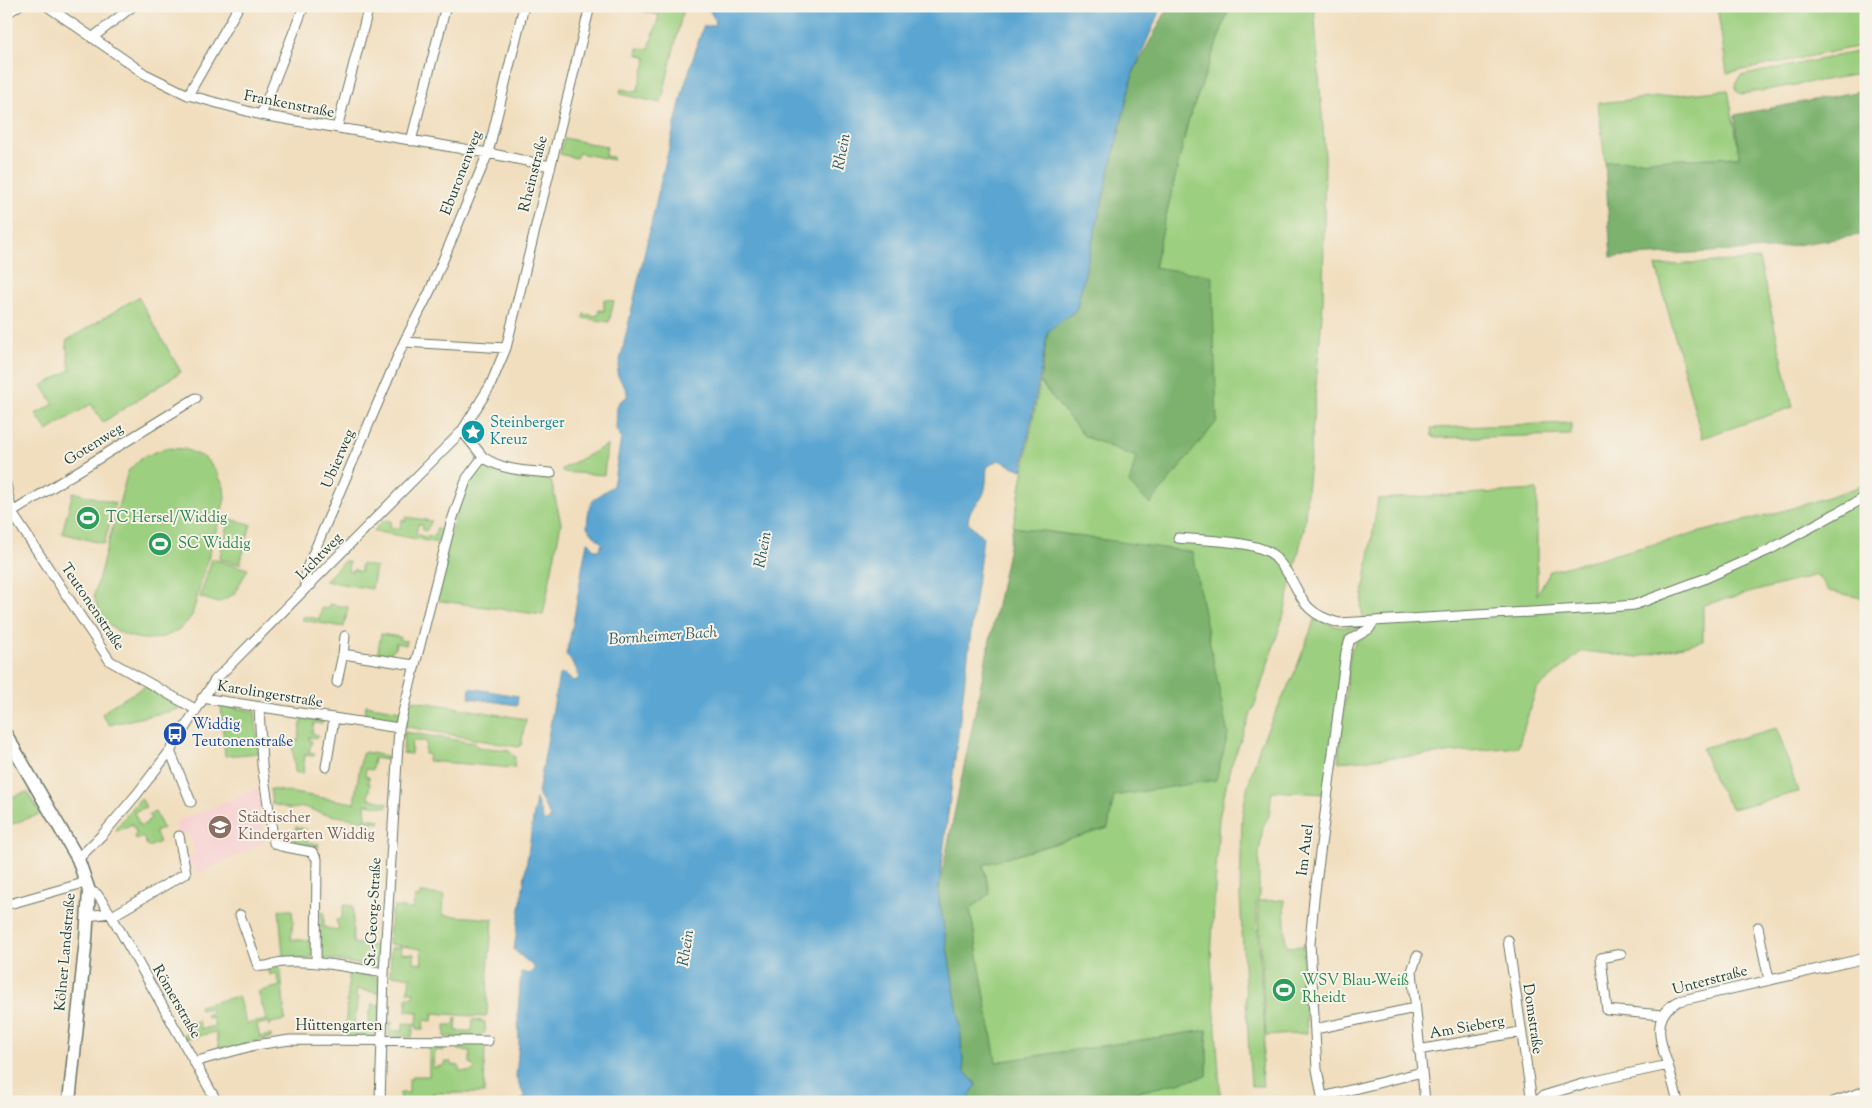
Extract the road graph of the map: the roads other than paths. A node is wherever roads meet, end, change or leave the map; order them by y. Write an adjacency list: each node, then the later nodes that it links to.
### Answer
1 (18, 6): 10 (street)
2 (47, 6): 11 (street, Frankenstraße)
3 (133, 6): 11 (street)
4 (239, 6): 12 (street)
5 (304, 6): 13 (street)
6 (369, 6): 14 (street)
7 (446, 6): 15 (street)
8 (524, 6): 16 (street, Eburonenweg)
9 (590, 6): 17 (street, Rheinstraße)
10 (6, 14)
11 (92, 38): 12 (street, Frankenstraße)
12 (188, 95): 13 (street, Frankenstraße)
13 (261, 115): 14 (street, Frankenstraße)
14 (337, 128): 15 (street, Frankenstraße)
15 (411, 141): 16 (street, Frankenstraße)
16 (488, 153): 17 (street, Frankenstraße); 18 (street, Eburonenweg)
17 (550, 166): 19 (street, Rheinstraße)
18 (404, 342): 19 (street); 28 (street, Ubierweg)
19 (506, 348): 21 (street, Lichtweg)
20 (196, 398): 26 (street, Gotenweg)
21 (462, 431): 22 (street); 28 (street, Lichtweg)
22 (483, 457): 23 (street); 32 (street, St.-Georg-Straße)
23 (550, 472)
24 (6, 484): 26 (street, Teutonenstraße)
25 (1866, 496): 29 (street)
26 (9, 514): 36 (street, Teutonenstraße)
27 (1178, 538): 29 (street)
28 (312, 585): 34 (street, Lichtweg)
29 (1374, 621): 60 (street, Im Auel)
30 (345, 636): 31 (street)
31 (343, 654): 32 (street); 33 (street)
32 (414, 665): 38 (street, St.-Georg-Straße)
33 (337, 682)
34 (202, 698): 35 (street, Karolingerstraße); 36 (street, Lichtweg)
35 (259, 707): 37 (street, Karolingerstraße); 55 (street)
36 (195, 709): 40 (street, Lichtweg)
37 (334, 719): 38 (street, Karolingerstraße); 41 (street, Karolingerstraße)
38 (399, 728): 56 (street, St.-Georg-Straße)
39 (6, 735): 44 (main road, Kölner Landstraße)
40 (170, 751): 42 (street); 44 (street, Lichtweg)
41 (326, 768)
42 (191, 802)
43 (179, 836): 47 (street)
44 (78, 859): 45 (main road, Kölner Landstraße)
45 (88, 886): 46 (street); 47 (street, Römerstraße); 48 (main road, Kölner Landstraße)
46 (6, 905)
47 (111, 914): 48 (street); 65 (street, Römerstraße)
48 (88, 916): 70 (main road, Kölner Landstraße)
49 (240, 916): 55 (street)
50 (1758, 927): 57 (street)
51 (1508, 940): 61 (street, Domstraße)
52 (1622, 954): 59 (street)
53 (1417, 956): 58 (street)
54 (1866, 958): 57 (street, Unterstraße)
55 (316, 963): 56 (street)
56 (384, 973): 62 (street, St.-Georg-Straße)
57 (1769, 980): 59 (street, Unterstraße)
58 (1415, 1008): 60 (street); 64 (street)
59 (1662, 1015): 66 (street, Unterstraße)
60 (1315, 1029): 69 (street, Im Auel)
61 (1520, 1032): 64 (street, Am Sieberg); 74 (street, Domstraße)
62 (382, 1040): 63 (street, Hüttengarten); 65 (street, Hüttengarten); 72 (street, St.-Georg-Straße)
63 (488, 1041)
64 (1418, 1050): 67 (street)
65 (194, 1062): 71 (street, Römerstraße)
66 (1668, 1065): 75 (street); 76 (street, Unterstraße)
67 (1422, 1072): 69 (street, Im Auel); 73 (street)
68 (1866, 1091): 77 (street)
69 (1323, 1099)
70 (69, 1102)
71 (217, 1102)
72 (380, 1102)
73 (1425, 1102)
74 (1532, 1102)
75 (1538, 1102)
76 (1678, 1102)
77 (1833, 1102)

